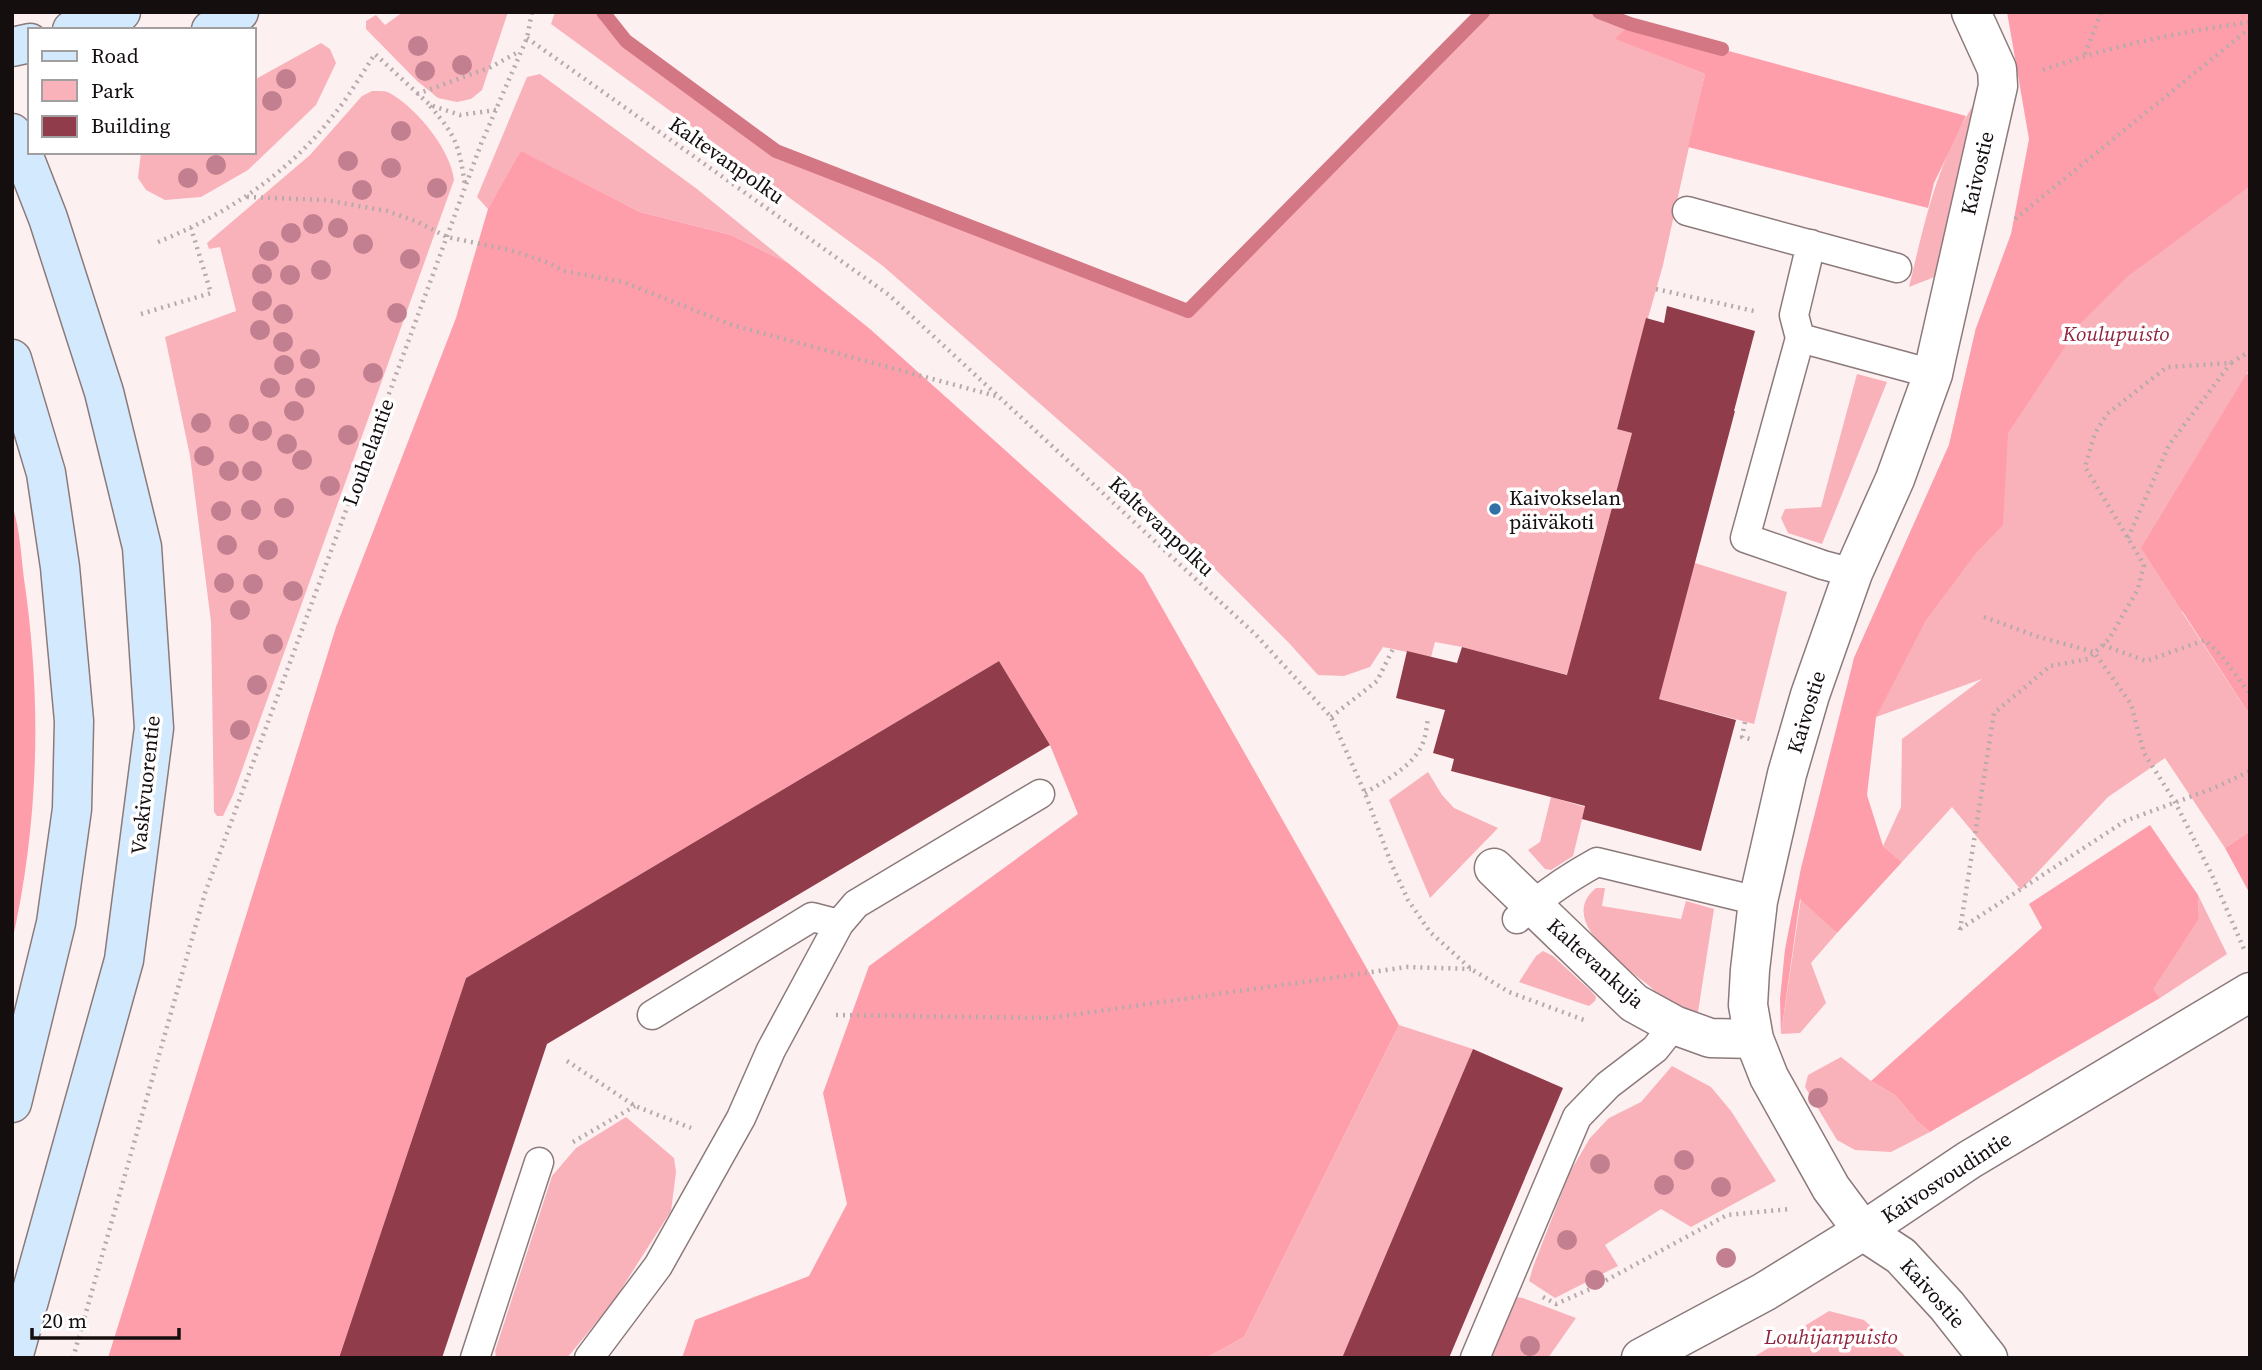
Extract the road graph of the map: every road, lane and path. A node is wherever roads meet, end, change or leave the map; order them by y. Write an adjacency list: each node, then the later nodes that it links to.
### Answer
1 (121, 12): 7 (main road)
2 (239, 12): 8 (main road)
3 (532, 12): 10 (path, Louhelantie)
4 (1971, 12): 13 (street, Kaivostie)
5 (2101, 12): 12 (path)
6 (2250, 22): 12 (path)
7 (77, 28)
8 (214, 28)
9 (2250, 28): 21 (path)
10 (527, 38): 11 (path, Louhelantie); 33 (path, Kaltevanpolku)
11 (521, 50): 14 (path); 16 (path, Louhelantie)
12 (2084, 55): 13 (path)
13 (1997, 86): 32 (street, Kaivostie)
14 (417, 94): 15 (path); 19 (path)
15 (430, 105): 16 (path); 18 (path)
16 (496, 110): 18 (path, Louhelantie)
17 (19, 145): 66 (main road, Vaskivuorentie)
18 (466, 186): 23 (path, Louhelantie)
19 (247, 197): 22 (path); 23 (path)
20 (1686, 211): 25 (lane)
21 (2008, 224)
22 (191, 228): 24 (path); 27 (path)
23 (447, 237): 33 (path); 67 (path, Louhelantie)
24 (158, 242)
25 (1811, 244): 26 (lane); 28 (lane)
26 (1897, 268)
27 (141, 314)
28 (1800, 338): 32 (lane); 35 (lane)
29 (2250, 351): 31 (path)
30 (12, 359): 59 (main road)
31 (2231, 363): 34 (path); 34 (path)
32 (1933, 374): 35 (street, Kaivostie)
33 (999, 396): 41 (path, Kaltevanpolku)
34 (2127, 538): 37 (path)
35 (1853, 573): 48 (street, Kaivostie)
36 (1984, 617): 39 (path)
37 (2103, 645): 39 (path); 40 (path)
38 (1393, 649): 41 (path)
39 (2094, 652): 46 (path); 46 (path)
40 (2250, 694)
41 (1331, 717): 44 (path, Kaltevanpolku)
42 (1428, 718): 44 (path)
43 (2250, 771): 46 (path)
44 (1365, 793): 52 (path, Kaltevanpolku)
45 (1040, 794): 50 (lane)
46 (2175, 802): 51 (path)
47 (1494, 868): 49 (street, Kaltevankuja)
48 (1758, 901): 49 (lane); 57 (street, Kaivostie)
49 (1524, 912): 56 (street, Kaltevankuja)
50 (839, 924): 54 (lane); 61 (lane)
51 (2249, 959)
52 (1471, 969): 55 (path); 56 (path, Kaltevanpolku)
53 (2250, 992): 64 (street, Kaivosvoudintie)
54 (652, 1015)
55 (850, 1016)
56 (1664, 1037): 57 (street, Kaltevankuja); 65 (lane)
57 (1754, 1039): 64 (street, Kaivostie)
58 (567, 1060): 60 (path)
59 (12, 1103)
60 (635, 1106): 61 (path); 62 (path)
61 (727, 1142): 69 (lane)
62 (539, 1161): 68 (lane)
63 (1791, 1209): 65 (path)
64 (1863, 1231): 71 (street, Kaivosvoudintie); 72 (street, Kaivostie)
65 (1508, 1279): 70 (lane)
66 (13, 1358)
67 (73, 1358)
68 (475, 1358)
69 (589, 1358)
70 (1475, 1358)
71 (1641, 1358)
72 (1988, 1358)

